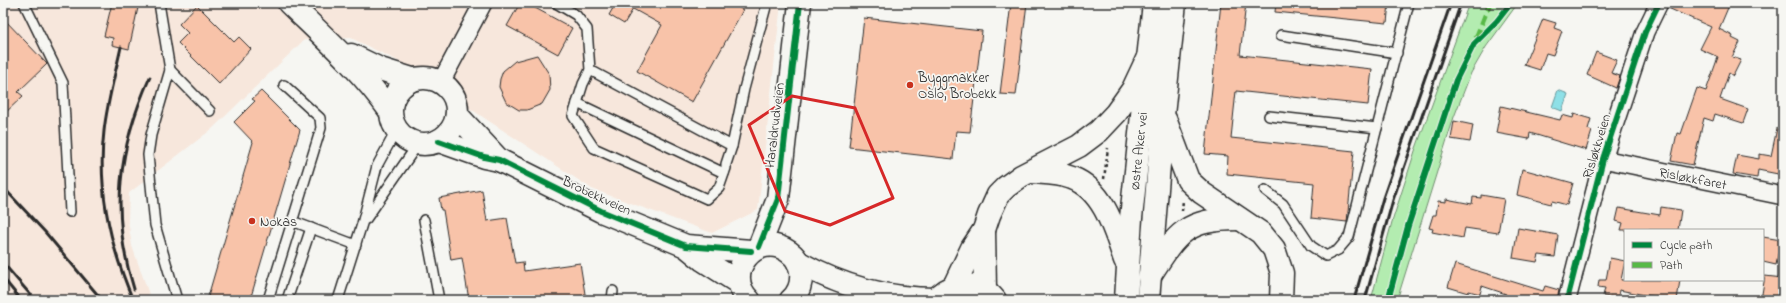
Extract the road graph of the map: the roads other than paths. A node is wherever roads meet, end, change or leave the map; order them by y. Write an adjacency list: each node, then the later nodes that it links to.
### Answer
1 (24, 3): 38 (lane)
2 (159, 3): 16 (lane)
3 (289, 3): 13 (main road)
4 (483, 3): 19 (street)
5 (556, 3): 17 (lane)
6 (767, 3): 30 (lane)
7 (800, 3): 37 (main road, Haraldrudveien)
8 (1154, 3): 15 (main road, Østre Aker vei)
9 (1175, 3): 24 (main road, Østre Aker vei)
10 (1409, 3): 14 (lane)
11 (1659, 3): 31 (street, Risløkkveien)
12 (1281, 35): 14 (lane)
13 (339, 50): 18 (main road); 26 (main road)
14 (1397, 53): 27 (lane)
15 (1148, 55): 33 (main road); 49 (main road, Østre Aker vei)
16 (170, 70): 22 (lane); 54 (lane)
17 (590, 70): 21 (lane); 30 (lane)
18 (412, 80): 19 (main road); 26 (main road)
19 (441, 82): 23 (main road)
20 (284, 85): 41 (lane)
21 (577, 103): 34 (lane); 34 (lane)
22 (210, 111)
23 (457, 115): 28 (main road); 32 (main road, Brobekkveien)
24 (1163, 115): 39 (main road); 50 (main road, Østre Aker vei)
25 (1269, 116): 27 (lane)
26 (393, 120): 29 (main road); 42 (lane)
27 (1377, 128): 35 (lane)
28 (439, 141): 29 (main road); 32 (main road, Brobekkveien)
29 (418, 144): 42 (lane)
30 (732, 146): 34 (lane)
31 (1603, 159): 36 (street, Risløkkfaret); 63 (street, Risløkkveien)
32 (499, 160): 46 (main road, Brobekkveien)
33 (1032, 172): 44 (main road); 49 (main road)
34 (724, 173)
35 (1265, 190)
36 (1783, 196)
37 (778, 200): 47 (main road, Haraldrudveien); 48 (main road, Haraldrudveien)
38 (70, 212)
39 (1239, 219): 50 (main road); 62 (main road)
40 (424, 220): 58 (lane)
41 (292, 221): 43 (lane); 55 (lane)
42 (362, 224): 45 (lane)
43 (311, 228): 45 (lane); 56 (lane)
44 (984, 230): 52 (main road); 53 (main road)
45 (356, 245): 57 (lane)
46 (686, 246): 47 (main road, Brobekkveien); 51 (main road, Brobekkveien)
47 (755, 249): 48 (main road, Brobekkveien); 51 (main road, Haraldrudveien)
48 (795, 258): 52 (main road); 59 (main road, Haraldrudveien)
49 (1128, 268): 60 (main road, Østre Aker vei)
50 (1149, 278): 61 (main road, Østre Aker vei)
51 (744, 292)
52 (942, 295): 53 (main road)
53 (990, 295)
54 (176, 300)
55 (268, 300)
56 (288, 300)
57 (338, 300)
58 (439, 300)
59 (791, 300)
60 (1126, 300)
61 (1148, 300)
62 (1280, 300)
63 (1566, 300)

